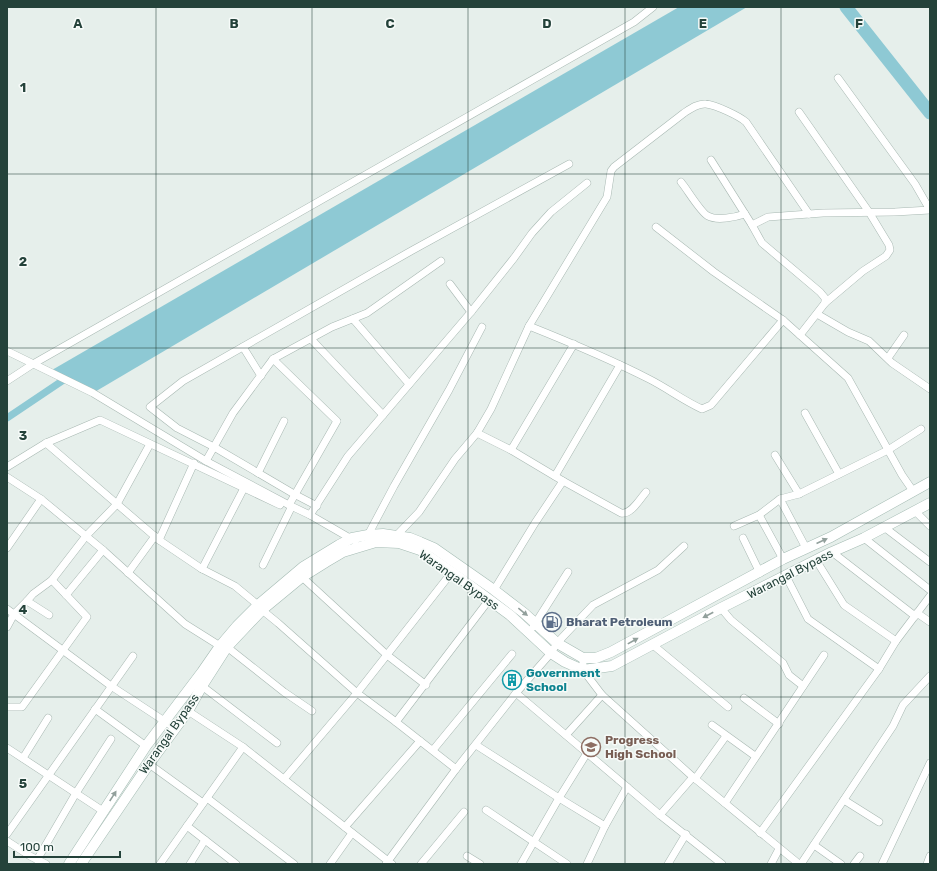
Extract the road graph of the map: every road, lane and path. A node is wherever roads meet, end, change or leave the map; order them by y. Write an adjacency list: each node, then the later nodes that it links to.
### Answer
1 (653, 7): 31 (street)
2 (838, 78): 8 (street)
3 (799, 112): 9 (street)
4 (711, 160): 10 (street)
5 (569, 164): 27 (street)
6 (681, 182): 10 (street)
7 (588, 183): 17 (street)
8 (930, 210): 9 (street)
9 (869, 212): 11 (street); 16 (street)
10 (745, 214): 12 (street)
11 (809, 214): 12 (street); 21 (street)
12 (752, 225): 16 (street)
13 (656, 227): 20 (street)
14 (441, 262): 19 (street)
15 (450, 284): 17 (street)
16 (825, 303): 18 (street)
17 (471, 312): 35 (street)
18 (817, 314): 23 (street); 29 (street)
19 (353, 319): 25 (street); 35 (street)
20 (782, 320): 23 (street); 32 (street)
21 (529, 326): 26 (street); 41 (street)
22 (482, 327): 74 (street)
23 (800, 335): 46 (street)
24 (904, 335): 29 (street)
25 (311, 339): 30 (street); 38 (street)
26 (574, 344): 32 (street); 45 (street)
27 (243, 347): 33 (street); 44 (street)
28 (7, 351): 31 (street)
29 (888, 358): 36 (street)
30 (273, 359): 33 (street); 60 (street)
31 (33, 364): 34 (street); 48 (street)
32 (620, 365): 53 (street)
33 (261, 376): 44 (street)
34 (7, 381)
35 (409, 384): 38 (street)
36 (930, 389)
37 (805, 413): 52 (street)
38 (383, 415): 66 (street)
39 (284, 421): 51 (street)
40 (921, 428): 46 (street)
41 (477, 433): 45 (street); 76 (street)
42 (46, 443): 43 (street); 50 (street); 65 (street)
43 (150, 444): 49 (street); 65 (street)
44 (214, 447): 48 (street); 51 (street)
45 (511, 450): 53 (street)
46 (888, 450): 52 (street); 58 (street)
47 (775, 456): 61 (street)
48 (206, 461): 67 (street)
49 (194, 463): 57 (street); 77 (street)
50 (7, 467)
51 (258, 473): 60 (street)
52 (839, 474): 61 (street)
53 (555, 476): 55 (street)
54 (7, 477): 62 (street)
55 (562, 481): 59 (street); 100 (street)
56 (930, 482): 58 (main road)
57 (244, 488): 67 (street); 92 (street)
58 (913, 491): 85 (main road, one-way to 58)
59 (646, 492)
60 (294, 494): 66 (street); 67 (street)
61 (798, 494): 63 (street)
62 (41, 499): 75 (street); 83 (street)
63 (780, 499): 70 (street); 85 (street)
64 (930, 503): 68 (main road, Warangal Bypass)
65 (117, 504): 75 (street); 77 (street)
66 (317, 506): 69 (street)
67 (290, 508): 69 (street); 84 (street); 91 (street)
68 (915, 511): 72 (street); 73 (main road, Warangal Bypass)
69 (310, 515): 78 (street)
70 (759, 515): 71 (street); 88 (street)
71 (734, 526)
72 (930, 526)
73 (884, 527): 80 (main road, Warangal Bypass); 90 (street)
74 (368, 535): 76 (main road); 78 (main road)
75 (86, 536): 86 (street); 99 (street)
76 (396, 536): 100 (main road)
77 (157, 538): 92 (street); 95 (street)
78 (352, 538): 81 (street); 84 (main road)
79 (743, 538): 96 (street)
80 (864, 538): 87 (main road, Warangal Bypass); 101 (street)
81 (360, 546): 84 (main road, Warangal Bypass); 93 (main road, Warangal Bypass)
82 (684, 546): 117 (street)
83 (7, 548)
84 (341, 548): 98 (main road, Warangal Bypass); 106 (main road)
85 (806, 548): 88 (main road)
86 (103, 550): 95 (street); 102 (street)
87 (832, 552): 89 (main road, Warangal Bypass); 111 (street)
88 (784, 559): 96 (main road)
89 (816, 560): 97 (main road, Warangal Bypass); 116 (street)
90 (930, 562)
91 (263, 565)
92 (202, 569): 106 (street)
93 (452, 572): 104 (main road, Warangal Bypass); 123 (street)
94 (568, 572): 113 (street)
95 (128, 573): 119 (street)
96 (760, 573): 126 (main road, one-way to 96)
97 (786, 576): 107 (main road, Warangal Bypass); 127 (street)
98 (302, 577): 106 (main road, Warangal Bypass); 123 (street)
99 (52, 580): 102 (street); 105 (street)
100 (494, 590): 113 (main road, one-way to 113)
101 (930, 590)
102 (66, 595): 120 (street)
103 (930, 596): 111 (street)
104 (489, 600): 115 (main road, Warangal Bypass); 130 (street)
105 (28, 601): 109 (street); 110 (street)
106 (260, 607): 119 (main road, Warangal Bypass); 134 (street)
107 (721, 608): 118 (main road, Warangal Bypass, one-way to 118); 133 (street)
108 (7, 609): 109 (street)
109 (14, 614): 114 (street); 120 (street)
110 (49, 615)
111 (916, 615): 112 (street); 116 (street)
112 (930, 622)
113 (536, 623): 115 (street); 117 (main road)
114 (7, 627)
115 (530, 632): 121 (main road, Warangal Bypass)
116 (896, 641): 127 (street)
117 (557, 643): 121 (street); 126 (main road)
118 (653, 645): 128 (main road, Warangal Bypass); 139 (street)
119 (224, 646): 132 (main road, Warangal Bypass); 142 (street); 144 (main road)
120 (63, 651): 131 (street); 138 (street)
121 (551, 653): 128 (main road, Warangal Bypass); 135 (street)
122 (512, 654): 158 (street)
123 (387, 655): 130 (street); 134 (street)
124 (824, 655): 133 (street)
125 (133, 656): 131 (street)
126 (583, 658): 128 (street)
127 (879, 669): 183 (street)
128 (583, 670): 136 (street)
129 (930, 676): 172 (street)
130 (426, 684): 145 (street)
131 (111, 686): 140 (street); 144 (street)
132 (202, 686): 141 (main road, Warangal Bypass); 153 (street)
133 (803, 686): 146 (street)
134 (357, 693): 145 (street); 167 (street)
135 (516, 693): 149 (street); 154 (street)
136 (602, 695): 149 (street); 166 (street)
137 (744, 698): 146 (street)
138 (7, 707)
139 (728, 707)
140 (96, 709): 155 (street); 165 (street)
141 (188, 711): 148 (main road, Warangal Bypass); 156 (street)
142 (312, 711)
143 (48, 718): 161 (street)
144 (166, 721): 148 (street); 155 (main road)
145 (396, 722): 152 (street)
146 (779, 724): 160 (street)
147 (712, 725): 150 (street)
148 (175, 728): 163 (main road, Warangal Bypass)
149 (566, 735): 159 (street)
150 (726, 736): 160 (street); 166 (street)
151 (111, 738): 169 (street)
152 (420, 741): 158 (street); 181 (street)
153 (277, 743)
154 (476, 745): 164 (street); 170 (street)
155 (146, 746): 175 (main road, one-way to 155)
156 (243, 747): 167 (street); 171 (street)
157 (7, 748): 161 (street)
158 (433, 750): 164 (street)
159 (587, 753): 168 (street); 170 (street)
160 (756, 756): 173 (street)
161 (22, 758): 165 (street)
162 (930, 763): 215 (street)
163 (149, 764): 171 (street); 198 (main road, Warangal Bypass)
164 (456, 769): 195 (street)
165 (48, 775): 169 (street); 184 (street)
166 (694, 778): 173 (street); 177 (street)
167 (284, 779): 181 (street)
168 (627, 787): 177 (street); 180 (street)
169 (76, 793): 175 (street); 194 (street)
170 (559, 798): 180 (street); 188 (street)
171 (205, 800): 179 (street); 202 (street)
172 (844, 800): 178 (street); 189 (street)
173 (725, 802): 183 (street)
174 (486, 810): 188 (street)
175 (103, 811): 197 (main road)
176 (464, 812): 204 (street)
177 (660, 815): 185 (street)
178 (878, 822)
179 (187, 826): 186 (street); 199 (street)
180 (605, 826): 208 (street)
181 (345, 827): 182 (street)
182 (352, 833): 195 (street); 203 (street)
183 (760, 833): 190 (street)
184 (7, 834)
185 (686, 834): 209 (street); 210 (street)
186 (205, 840): 200 (street); 201 (street)
187 (7, 841): 194 (street)
188 (533, 841): 206 (street); 207 (street)
189 (814, 845): 212 (street); 213 (street)
190 (779, 849): 211 (street); 212 (street)
191 (467, 856): 205 (street)
192 (860, 856): 214 (street)
193 (930, 856): 216 (street)
194 (38, 860): 196 (street)
195 (389, 863)
196 (46, 864)
197 (69, 864)
198 (81, 864)
199 (160, 864)
200 (190, 864)
201 (236, 864)
202 (294, 864)
203 (330, 864)
204 (421, 864)
205 (480, 864)
206 (521, 864)
207 (567, 864)
208 (587, 864)
209 (668, 864)
210 (722, 864)
211 (771, 864)
212 (800, 864)
213 (841, 864)
214 (854, 864)
215 (882, 864)
216 (927, 864)

